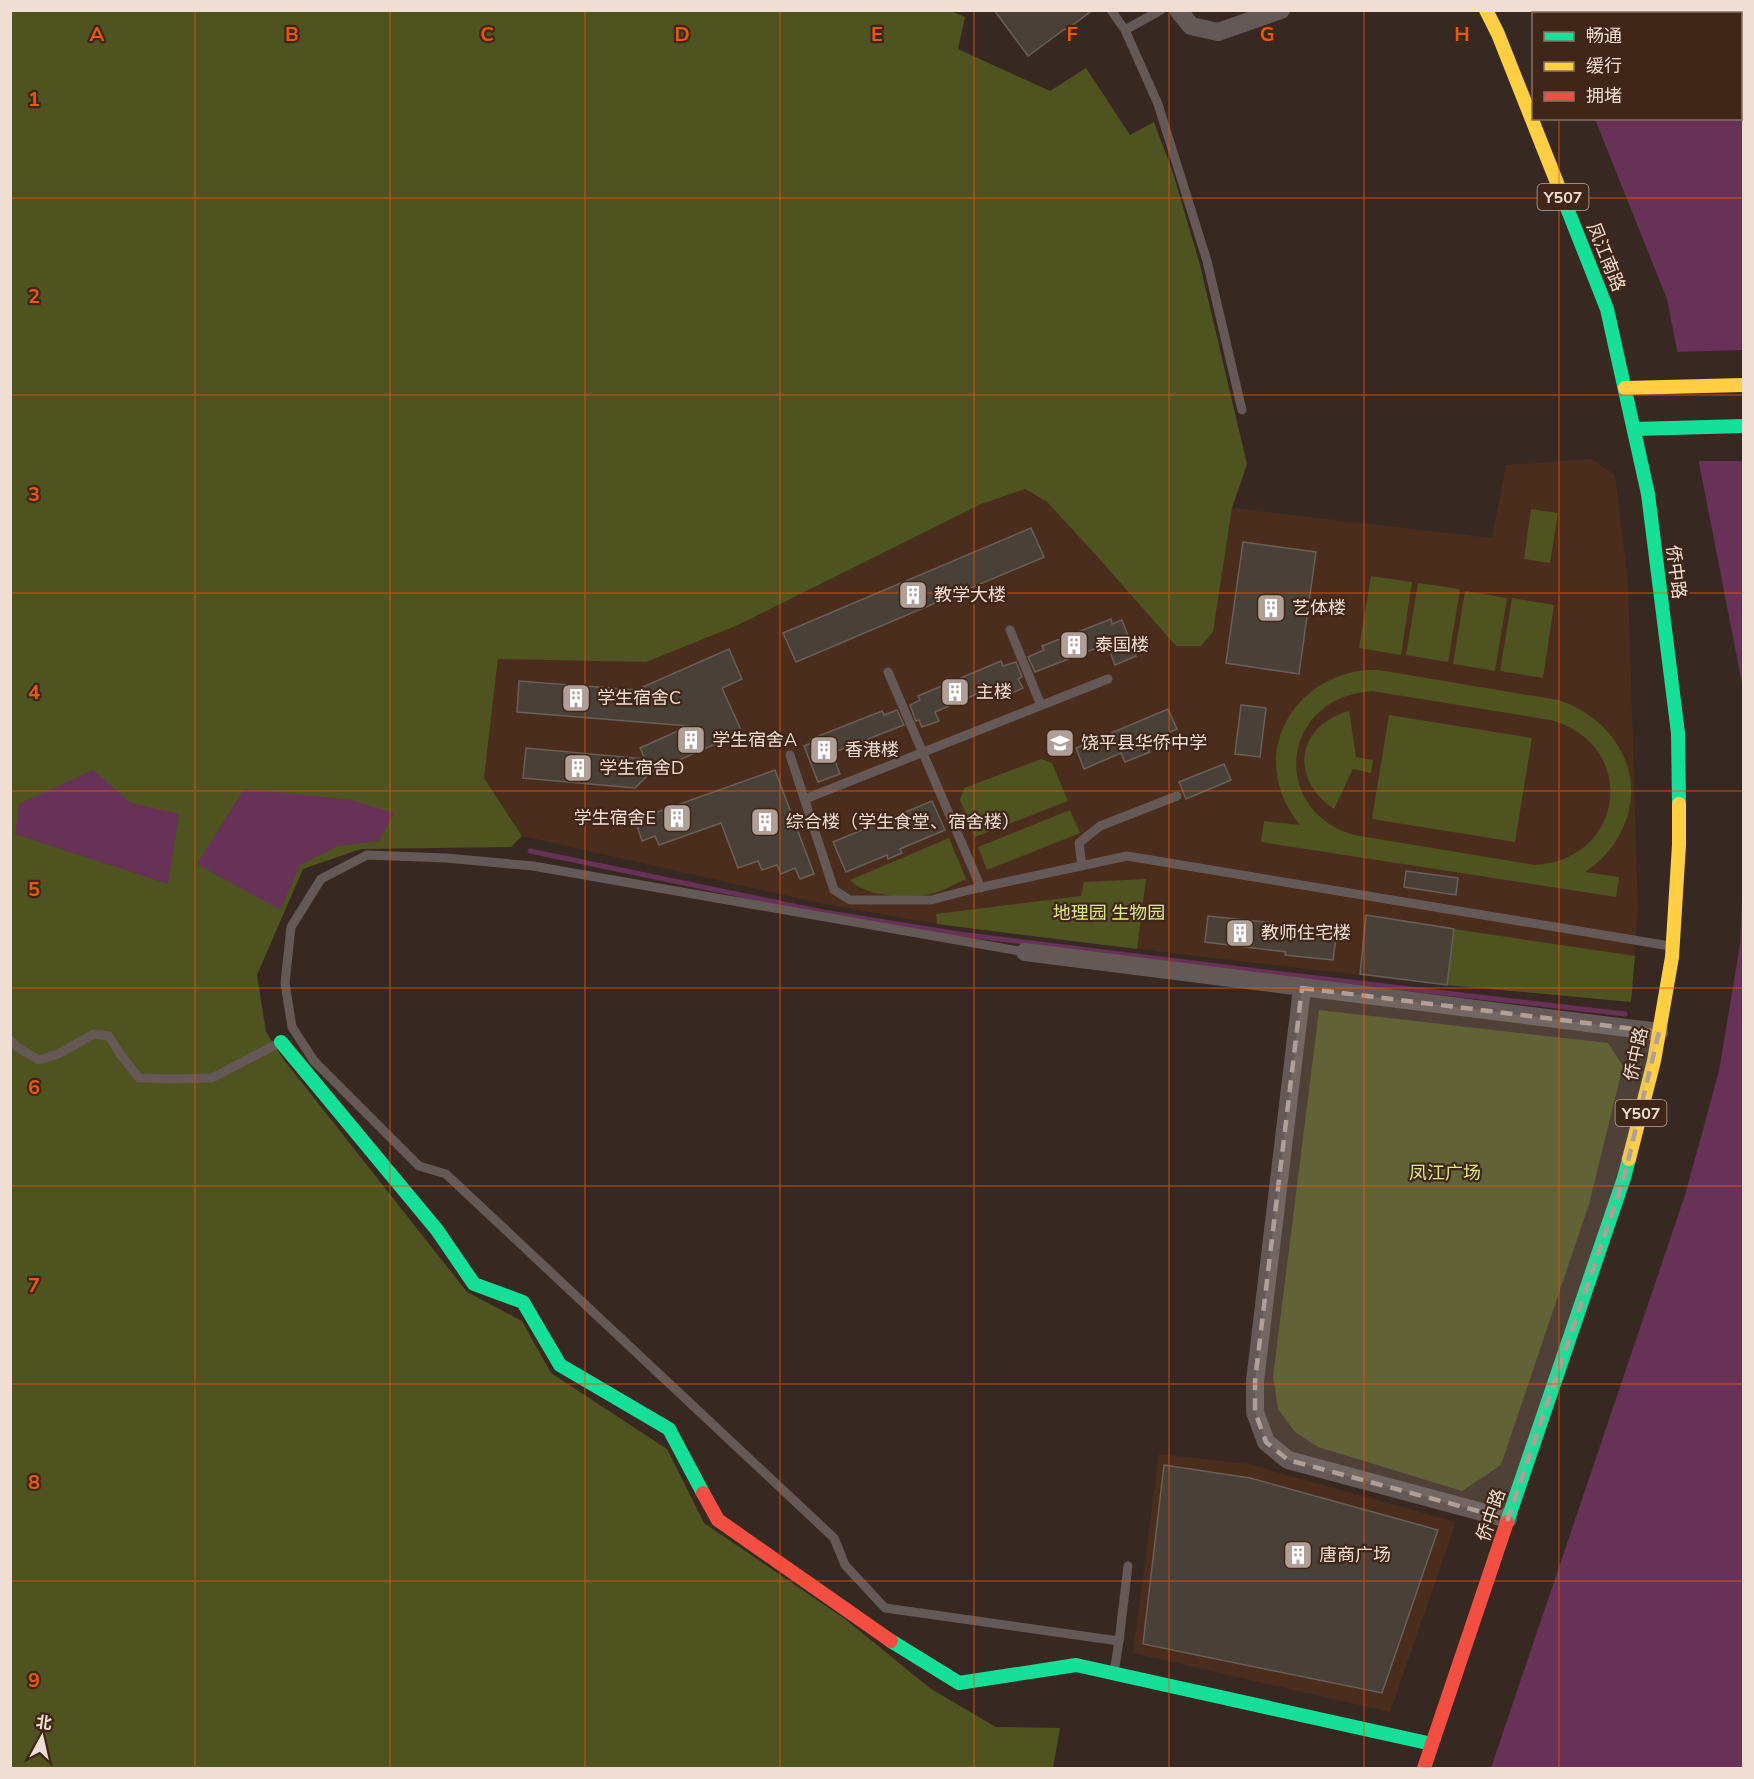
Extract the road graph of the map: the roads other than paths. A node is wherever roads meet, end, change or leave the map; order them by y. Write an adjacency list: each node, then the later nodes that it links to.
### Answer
1 (1111, 10): 6 (lane)
2 (1161, 10): 6 (lane)
3 (1178, 10): 4 (street)
4 (1281, 10)
5 (1486, 10): 8 (main road, 凤江南路 / Y507)
6 (1125, 30): 11 (lane)
7 (1532, 120): 10 (main road, 凤江南路 / Y507)
8 (1532, 120)
9 (1743, 385): 10 (main road)
10 (1625, 388): 13 (main road, 侨中路 / Y507)
11 (1242, 410)
12 (1743, 426): 13 (main road)
13 (1634, 429): 24 (main road, 侨中路 / Y507)
14 (1010, 630): 17 (lane)
15 (888, 672): 18 (lane)
16 (1108, 679): 17 (lane)
17 (1041, 705): 18 (lane)
18 (923, 752): 21 (lane); 23 (lane)
19 (790, 755): 21 (lane)
20 (1177, 796): 22 (lane)
21 (805, 799): 23 (lane)
22 (1082, 866): 23 (lane); 24 (lane)
23 (981, 888)
24 (1672, 946): 27 (main road, 侨中路 / Y507)
25 (1026, 952): 26 (street); 32 (lane)
26 (1302, 988): 27 (street); 30 (street)
27 (1659, 1032): 30 (main road, 侨中路 / Y507)
28 (10, 1040): 29 (lane)
29 (281, 1042): 33 (main road)
30 (1508, 1520): 34 (main road, 侨中路 / Y507)
31 (1128, 1566): 32 (lane)
32 (1119, 1641): 33 (lane)
33 (1114, 1674): 34 (main road)
34 (1432, 1744): 35 (main road, 侨中路 / Y507)
35 (1424, 1768)

